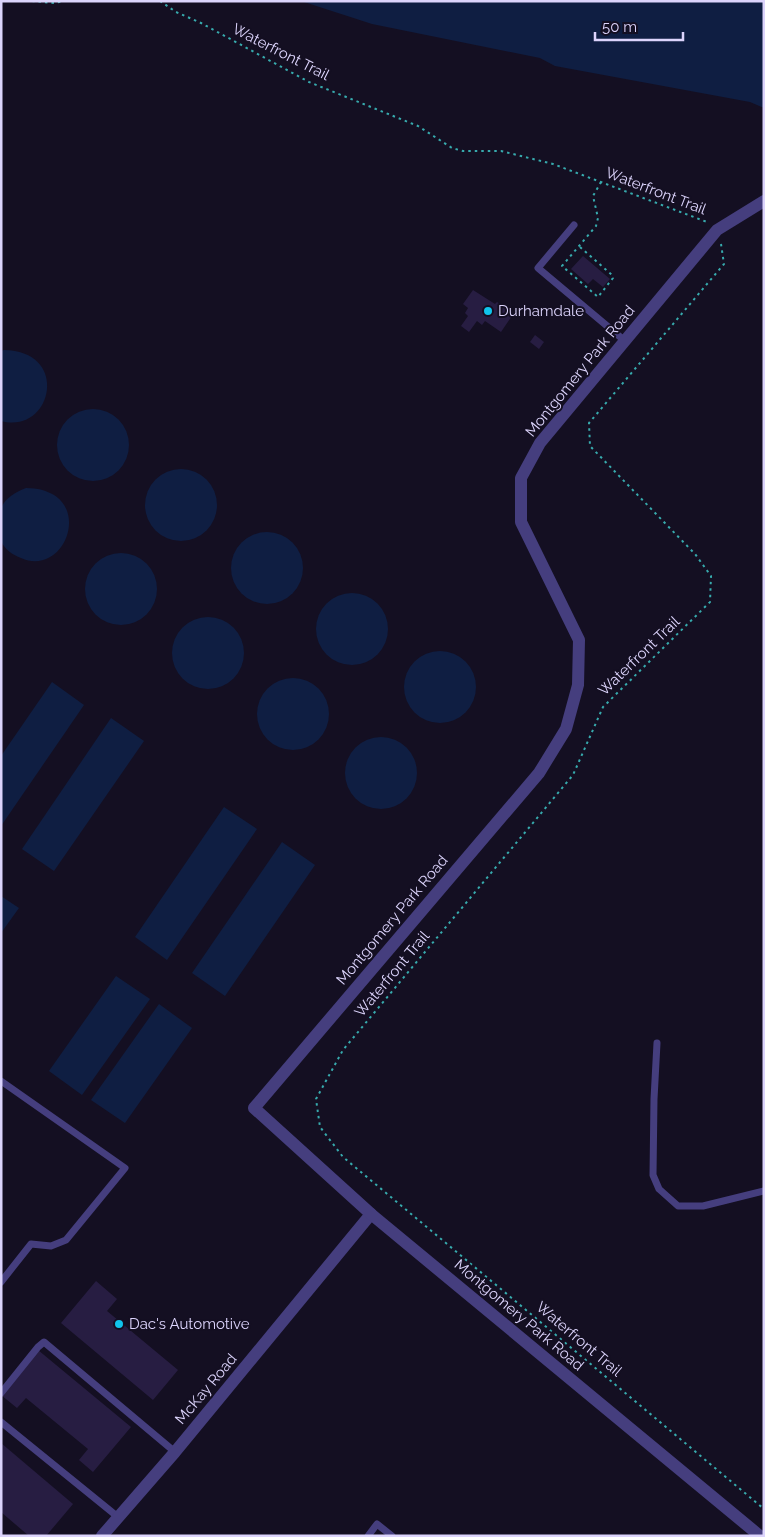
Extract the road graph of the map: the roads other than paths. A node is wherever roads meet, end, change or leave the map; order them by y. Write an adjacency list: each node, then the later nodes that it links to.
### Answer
1 (764, 201): 3 (street, Montgomery Park Road)
2 (574, 225): 3 (lane)
3 (625, 340): 7 (street, Montgomery Park Road)
4 (657, 1043): 6 (lane)
5 (1, 1081): 8 (lane)
6 (764, 1191)
7 (372, 1214): 11 (street, McKay Road); 16 (street, Montgomery Park Road)
8 (1, 1282)
9 (1, 1392): 11 (lane)
10 (1, 1422): 12 (lane)
11 (175, 1452): 12 (street, McKay Road)
12 (118, 1517): 13 (street, McKay Road)
13 (102, 1536)
14 (368, 1536): 15 (lane)
15 (392, 1536)
16 (760, 1536)

